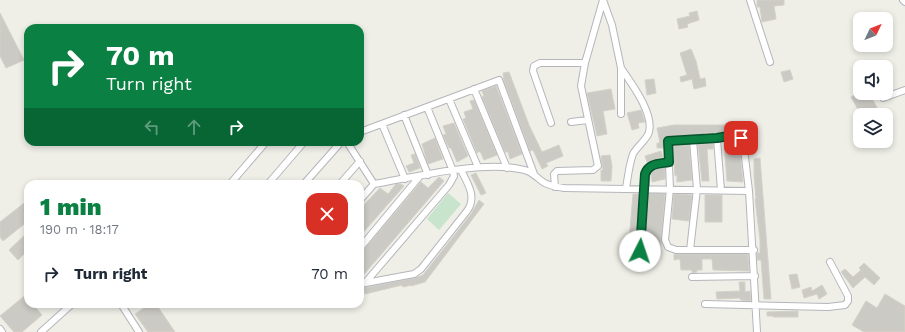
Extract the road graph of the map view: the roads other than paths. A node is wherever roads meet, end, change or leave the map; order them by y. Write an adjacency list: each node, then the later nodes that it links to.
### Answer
1 (603, 0): 6 (street); 7 (street)
2 (750, 0): 5 (street)
3 (903, 0): 4 (street)
4 (905, 2)
5 (770, 62)
6 (585, 63): 15 (street); 17 (street)
7 (621, 68): 13 (street); 42 (street)
8 (474, 90): 11 (street); 29 (street); 32 (street)
9 (905, 90): 10 (street)
10 (893, 94)
11 (449, 99): 12 (street); 28 (street)
12 (427, 107): 14 (street); 31 (street)
13 (621, 114)
14 (404, 116): 18 (street); 33 (street)
15 (588, 120): 16 (street); 41 (street)
16 (571, 122)
17 (551, 123)
18 (382, 124): 19 (street); 35 (street)
19 (364, 131)
20 (717, 138): 21 (street); 46 (street); 47 (street)
21 (693, 140): 27 (street); 45 (street)
22 (263, 146): 36 (street)
23 (301, 146): 37 (street)
24 (337, 146): 38 (street)
25 (350, 146): 26 (street)
26 (360, 161): 39 (street); 40 (street)
27 (669, 162): 43 (street); 44 (street)
28 (478, 167): 29 (street); 30 (street)
29 (507, 168): 32 (street)
30 (461, 170): 31 (street); 57 (street)
31 (453, 171): 33 (street); 56 (street)
32 (534, 174): 41 (street)
33 (428, 175): 34 (street)
34 (420, 176): 35 (street); 49 (street)
35 (405, 179): 40 (street)
36 (233, 180)
37 (271, 180)
38 (308, 180)
39 (343, 180)
40 (374, 184): 48 (street)
41 (555, 187): 42 (street)
42 (626, 188): 43 (street)
43 (644, 188): 44 (street); 52 (street)
44 (670, 189): 45 (street); 50 (street)
45 (697, 189): 46 (street); 50 (street)
46 (721, 190): 47 (street)
47 (749, 191): 51 (street)
48 (364, 195)
49 (364, 243)
50 (690, 250): 51 (street)
51 (754, 250): 54 (street)
52 (640, 251)
53 (830, 262): 59 (street)
54 (755, 276): 55 (street); 59 (street)
55 (692, 277)
56 (364, 283)
57 (364, 284)
58 (705, 304): 59 (street)
59 (756, 304): 66 (street)
60 (68, 308): 64 (street)
61 (124, 308): 65 (street)
62 (0, 329): 63 (street)
63 (2, 332)
64 (41, 332)
65 (139, 332)
66 (757, 332)

